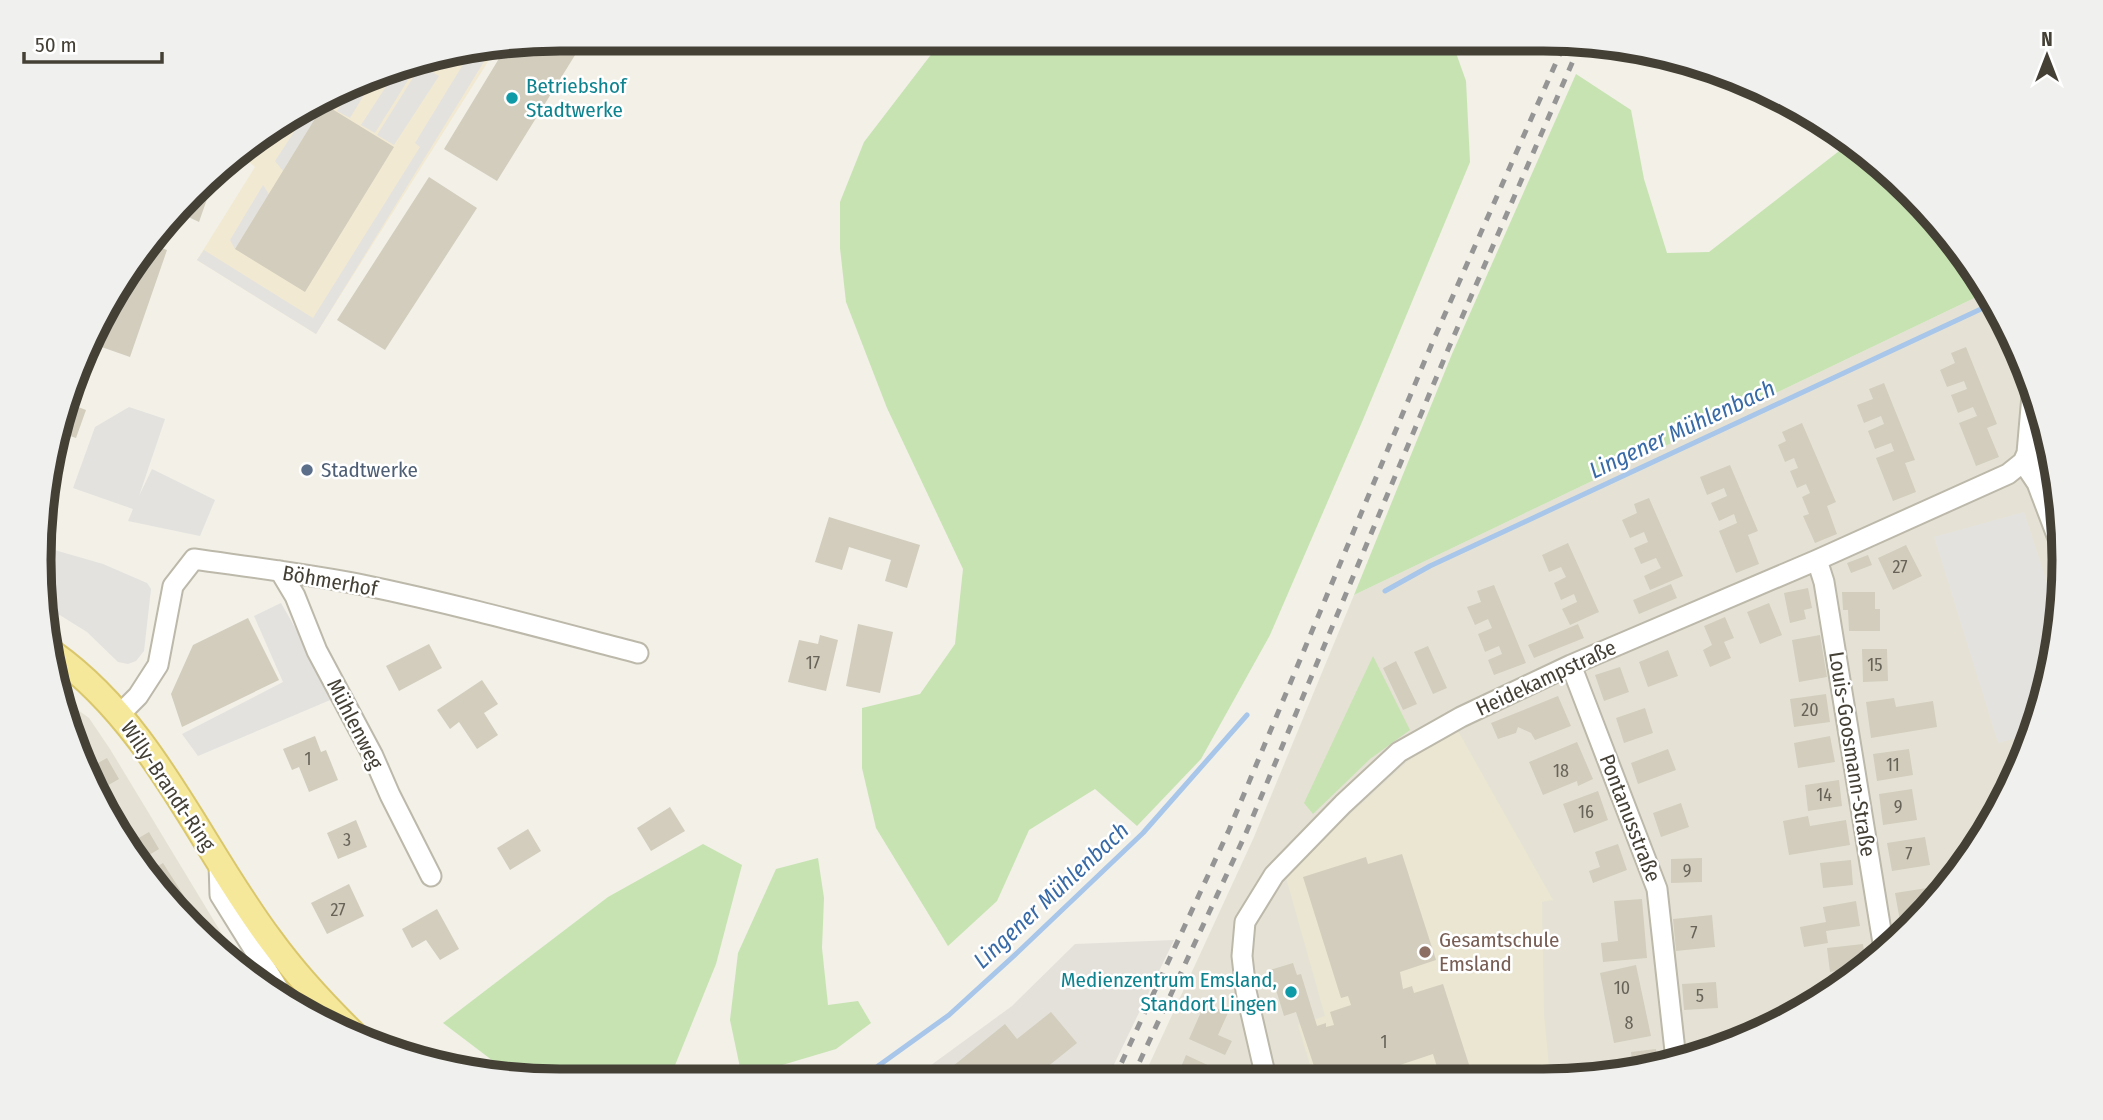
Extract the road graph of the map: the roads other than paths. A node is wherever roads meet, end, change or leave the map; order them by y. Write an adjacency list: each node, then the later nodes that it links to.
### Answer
1 (2030, 413): 2 (street)
2 (2023, 462): 3 (street); 4 (street); 5 (street, Heidekampstraße)
3 (2042, 462)
4 (2050, 517)
5 (1817, 560): 9 (street, Heidekampstraße); 13 (street, Louis-Goosmann-Straße)
6 (280, 571): 7 (street, Böhmerhof); 10 (street, Böhmerhof); 12 (street, Mühlenweg)
7 (638, 653)
8 (61, 659): 10 (main road, Willy-Brandt-Ring)
9 (1571, 665): 16 (street, Pontanusstraße); 17 (street, Heidekampstraße)
10 (120, 714): 11 (main road, Willy-Brandt-Ring)
11 (219, 862): 14 (street, Willy-Brandt-Ring); 15 (main road, Willy-Brandt-Ring)
12 (431, 876)
13 (1882, 940)
14 (274, 981)
15 (339, 1019)
16 (1675, 1052)
17 (1264, 1069)

